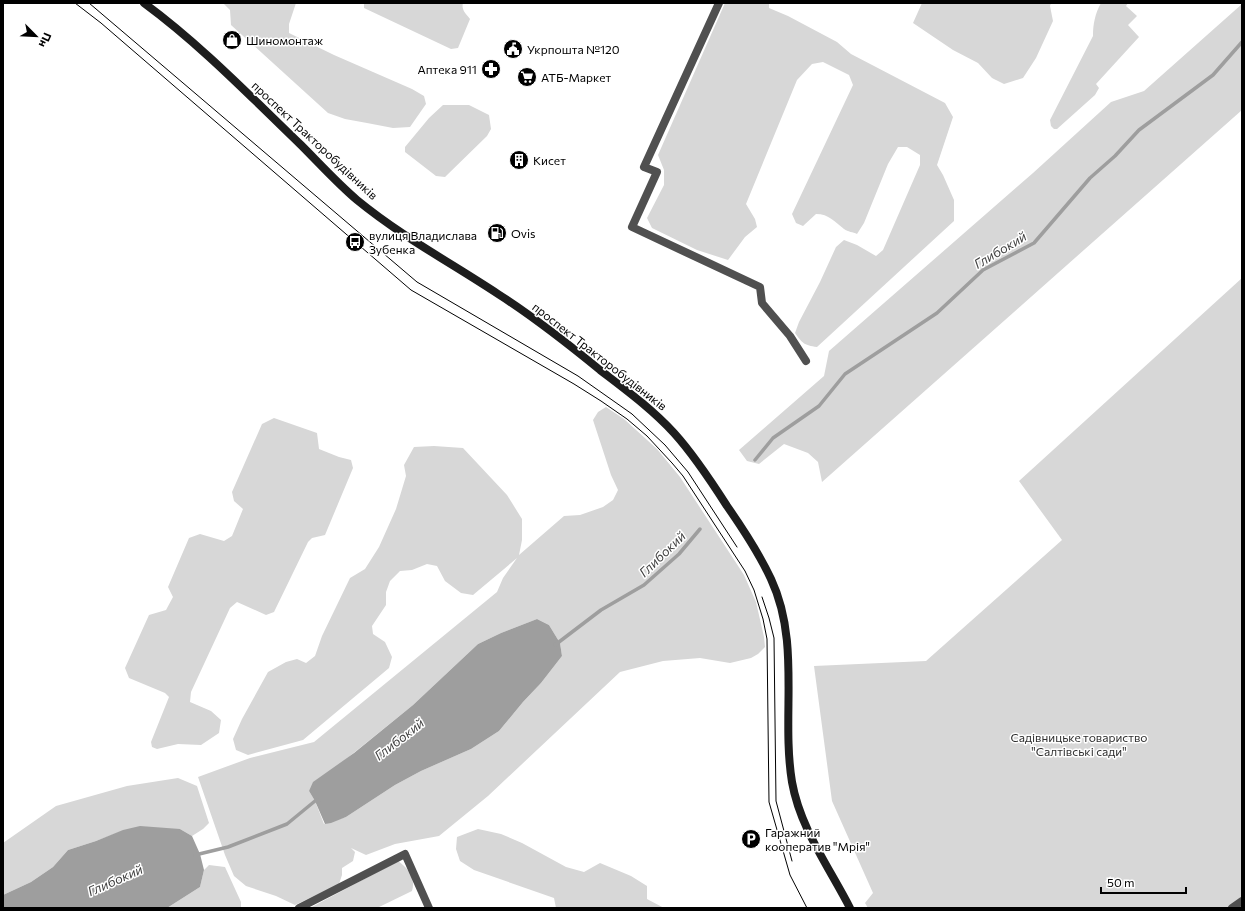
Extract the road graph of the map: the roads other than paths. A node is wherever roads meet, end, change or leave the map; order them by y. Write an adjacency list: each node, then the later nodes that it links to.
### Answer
1 (144, 3): 7 (main road, проспект Тракторобудівників)
2 (719, 3): 3 (street)
3 (806, 361)
4 (1242, 901): 8 (street)
5 (299, 908): 6 (street)
6 (429, 908)
7 (850, 908)
8 (1232, 908)

